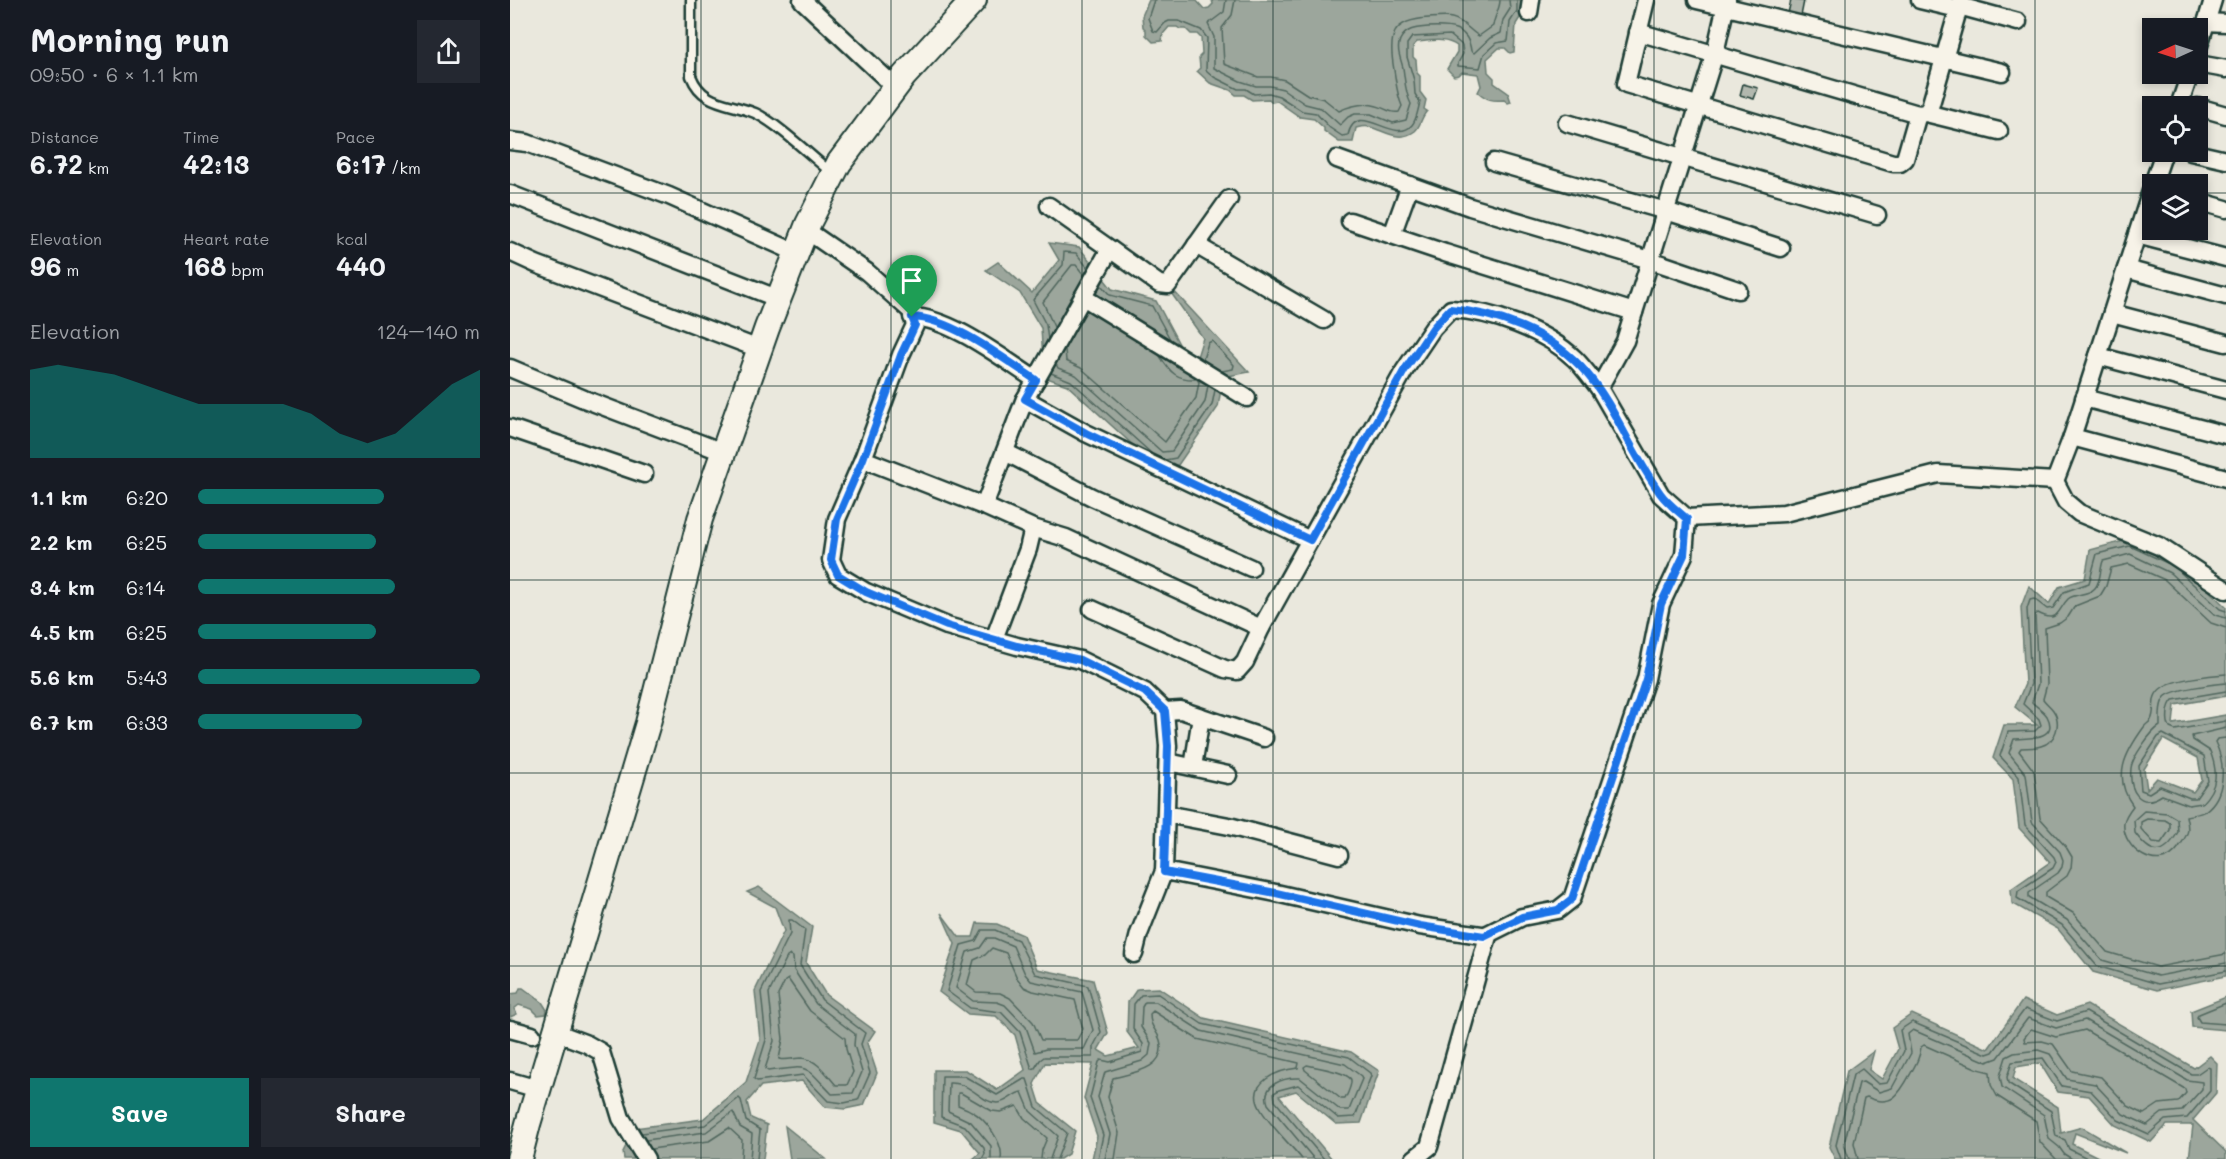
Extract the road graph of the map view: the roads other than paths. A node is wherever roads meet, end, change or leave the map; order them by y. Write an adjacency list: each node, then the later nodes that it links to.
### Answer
1 (691, 0): 33 (lane)
2 (802, 0): 20 (street)
3 (1646, 0): 14 (street)
4 (1697, 0): 8 (street)
5 (1920, 0): 9 (street)
6 (2213, 0): 10 (street)
7 (965, 3): 20 (street)
8 (1727, 4): 15 (street); 16 (street)
9 (1960, 5): 11 (street); 16 (street)
10 (2207, 18)
11 (2018, 22)
12 (2208, 22): 13 (street)
13 (2226, 23)
14 (1638, 32): 15 (street); 21 (street)
15 (1715, 53): 21 (street); 23 (street)
16 (1944, 58): 19 (street); 23 (street)
17 (2208, 66): 18 (street)
18 (2226, 69)
19 (2002, 72)
20 (895, 87): 33 (street)
21 (1699, 104): 23 (street); 28 (street)
22 (2208, 110): 24 (street)
23 (1922, 113): 26 (street)
24 (2226, 115)
25 (1567, 123): 28 (street)
26 (1999, 131)
27 (510, 141): 51 (street)
28 (1683, 156): 40 (street); 41 (street)
29 (2208, 156): 31 (street)
30 (1337, 159): 34 (street)
31 (2226, 160)
32 (1494, 162): 40 (street)
33 (833, 174): 44 (street)
34 (1410, 185): 45 (street); 53 (street)
35 (510, 194): 58 (street)
36 (1229, 199): 47 (street)
37 (2208, 204): 39 (street)
38 (1048, 206): 49 (street)
39 (2226, 209)
40 (1666, 211): 48 (street); 53 (street)
41 (1877, 215)
42 (2142, 220): 46 (street)
43 (1350, 221): 45 (street)
44 (806, 230): 51 (street); 61 (street)
45 (1392, 235): 59 (street)
46 (2137, 236): 52 (street); 54 (street)
47 (1196, 245): 49 (street); 62 (street)
48 (1781, 248)
49 (1110, 249): 57 (street)
50 (510, 252): 64 (street)
51 (797, 253): 58 (street)
52 (2226, 258)
53 (1650, 260): 55 (street); 59 (street)
54 (2126, 269): 56 (street); 60 (street)
55 (1738, 290)
56 (2226, 296)
57 (1083, 297): 67 (street); 70 (street)
58 (779, 299): 64 (street)
59 (1634, 312): 68 (street)
60 (2112, 313): 63 (street); 65 (street)
61 (912, 317): 67 (street); 78 (street)
62 (1324, 320)
63 (2226, 343)
64 (759, 349): 76 (street)
65 (2098, 356): 69 (street); 71 (street)
66 (510, 368): 76 (street)
67 (1036, 380): 72 (street)
68 (1599, 388): 83 (street); 85 (street)
69 (2226, 390)
70 (1247, 398)
71 (2085, 398): 74 (street); 75 (street)
72 (1025, 399): 77 (street); 85 (street)
73 (510, 428): 79 (street)
74 (2226, 435)
75 (2072, 437): 80 (street); 81 (street)
76 (723, 452): 103 (street)
77 (1005, 452): 82 (street); 86 (street)
78 (863, 459): 82 (street); 90 (street)
79 (644, 474)
80 (2226, 478)
81 (2055, 481): 83 (street); 87 (street)
82 (984, 506): 84 (street)
83 (1687, 519): 100 (street)
84 (1033, 528): 89 (street); 90 (street)
85 (1310, 540): 89 (street)
86 (1251, 568)
87 (2226, 590)
88 (1092, 609): 89 (street)
89 (1261, 628)
90 (994, 639): 91 (street)
91 (1165, 711): 92 (street); 94 (street)
92 (1201, 717): 93 (street); 95 (street)
93 (1264, 738)
94 (1168, 762): 95 (street); 97 (street)
95 (1193, 767): 96 (street)
96 (1228, 775)
97 (1166, 814): 98 (street); 99 (street)
98 (1339, 855)
99 (1164, 872): 100 (street); 101 (street)
100 (1484, 936): 108 (street)
101 (1134, 954)
102 (510, 1029): 103 (street)
103 (544, 1033): 105 (street); 107 (street)
104 (510, 1081): 105 (street)
105 (538, 1089): 106 (street)
106 (519, 1159)
107 (646, 1159)
108 (1414, 1159)

